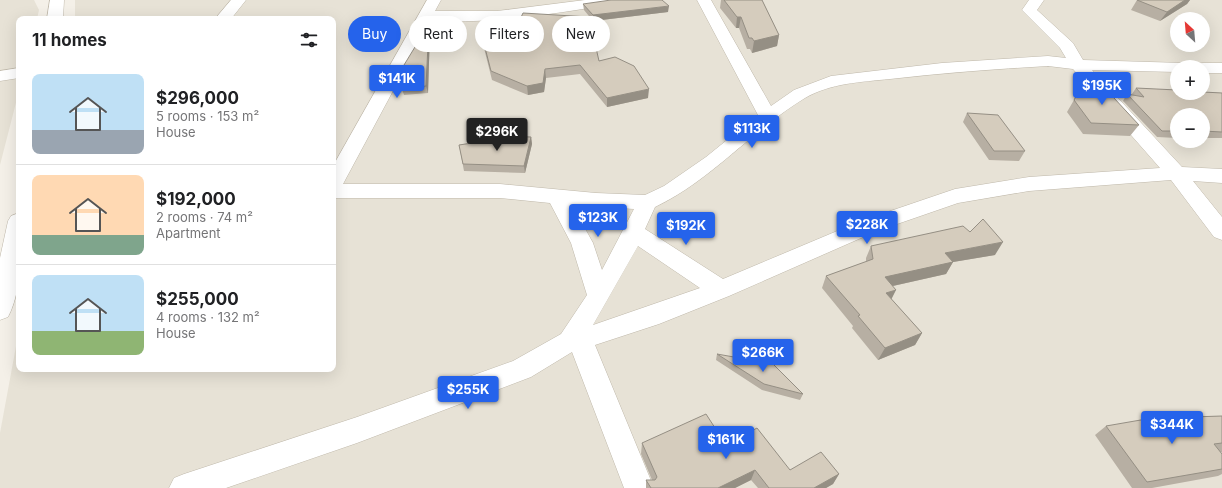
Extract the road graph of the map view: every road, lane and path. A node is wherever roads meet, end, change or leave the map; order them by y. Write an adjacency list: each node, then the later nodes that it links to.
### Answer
1 (57, 0): 8 (street)
2 (239, 0): 9 (street)
3 (434, 0): 7 (street)
4 (616, 0): 7 (street)
5 (704, 0): 16 (street)
6 (1028, 3): 10 (street)
7 (426, 15): 19 (street)
8 (55, 16)
9 (226, 16)
10 (1078, 65): 11 (street); 16 (street); 17 (street)
11 (1170, 67)
12 (1210, 68): 13 (street)
13 (1222, 68)
14 (16, 74): 15 (street)
15 (0, 76)
16 (768, 116): 22 (street)
17 (1176, 173): 18 (street); 24 (street); 26 (street)
18 (1222, 176)
19 (336, 179)
20 (336, 191): 21 (street)
21 (557, 196): 22 (street); 27 (street)
22 (647, 202): 23 (street)
23 (632, 231): 26 (street); 27 (street)
24 (1222, 232)
25 (16, 235): 28 (street)
26 (721, 290): 29 (street)
27 (598, 296): 29 (street)
28 (0, 310)
29 (575, 340): 30 (street); 31 (street)
30 (184, 488)
31 (639, 488)

